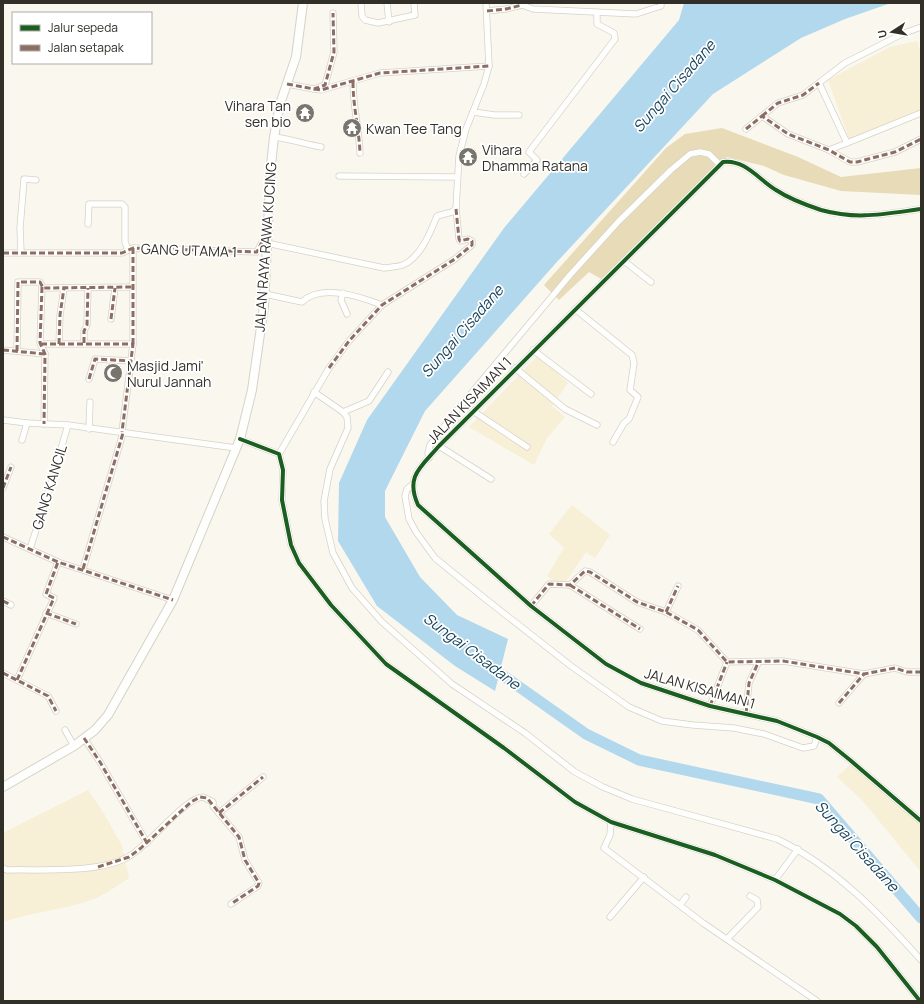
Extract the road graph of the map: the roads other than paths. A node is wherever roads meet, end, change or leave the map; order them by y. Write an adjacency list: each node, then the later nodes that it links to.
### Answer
1 (303, 3): 16 (street, JALAN RAYA RAWA KUCING)
2 (361, 3): 11 (street)
3 (386, 3): 11 (street)
4 (414, 3): 11 (street)
5 (486, 3): 8 (street)
6 (661, 3): 10 (street)
7 (522, 4): 8 (street); 10 (street)
8 (487, 11): 13 (street)
9 (333, 13): 17 (street)
10 (597, 13): 30 (street)
11 (389, 22)
12 (921, 27): 15 (street)
13 (488, 66): 14 (street); 18 (street)
14 (353, 82): 17 (street); 28 (street)
15 (819, 83): 21 (street); 25 (street)
16 (287, 84): 17 (street); 23 (street, JALAN RAYA RAWA KUCING)
17 (314, 89)
18 (473, 112): 20 (street); 32 (street)
19 (921, 113): 25 (street)
20 (519, 115)
21 (762, 116): 22 (street); 27 (street)
22 (746, 128)
23 (274, 137): 26 (street); 37 (street, JALAN RAYA RAWA KUCING)
24 (921, 139): 27 (street)
25 (847, 143): 27 (street)
26 (321, 147)
27 (829, 150)
28 (360, 153)
29 (720, 165): 35 (street); 41 (street, JALAN KISAIMAN 1); 85 (street)
30 (524, 174)
31 (339, 176): 32 (street)
32 (457, 176): 34 (street)
33 (36, 180): 39 (street)
34 (456, 209): 37 (street); 50 (street)
35 (921, 209)
36 (88, 224): 38 (street)
37 (268, 244): 38 (street, GANG UTAMA 1); 49 (street, JALAN RAYA RAWA KUCING)
38 (130, 249): 39 (street); 43 (street)
39 (21, 252): 40 (street)
40 (3, 253)
41 (624, 261): 42 (street); 51 (street, JALAN KISAIMAN 1)
42 (651, 282)
43 (132, 287): 47 (street); 57 (street)
44 (42, 288): 45 (street); 54 (street); 60 (street)
45 (64, 288): 46 (street); 55 (street)
46 (88, 288): 47 (street); 56 (street)
47 (115, 288): 53 (street)
48 (343, 293): 49 (street); 50 (street); 52 (street)
49 (264, 294): 78 (street, JALAN RAYA RAWA KUCING)
50 (382, 305): 66 (street)
51 (575, 309): 59 (street, JALAN KISAIMAN 1); 80 (street)
52 (347, 314)
53 (111, 320)
54 (41, 344): 55 (street); 61 (street)
55 (59, 344): 56 (street)
56 (84, 344): 57 (street)
57 (133, 344): 62 (street)
58 (3, 350): 60 (street)
59 (533, 350): 63 (street, JALAN KISAIMAN 1); 67 (street)
60 (17, 351): 61 (street)
61 (45, 354): 73 (street)
62 (132, 361): 65 (street); 77 (street)
63 (516, 368): 69 (street, JALAN KISAIMAN 1); 75 (street)
64 (388, 372): 70 (street)
65 (89, 379)
66 (314, 392): 70 (street); 84 (street)
67 (591, 394)
68 (90, 402): 76 (street)
69 (473, 411): 81 (street, JALAN KISAIMAN 1); 82 (street)
70 (343, 412): 124 (street)
71 (3, 420): 72 (street)
72 (27, 423): 73 (street); 79 (street)
73 (44, 424): 74 (street)
74 (68, 425): 76 (street); 91 (street, GANG KANCIL)
75 (597, 425)
76 (89, 429): 77 (street)
77 (122, 433): 83 (street); 93 (street)
78 (240, 439): 83 (street, JALAN RAYA RAWA KUCING); 84 (street)
79 (22, 440)
80 (613, 442)
81 (439, 446): 85 (street, JALAN KISAIMAN 1); 87 (street)
82 (527, 447)
83 (236, 448): 96 (street, JALAN RAYA RAWA KUCING)
84 (279, 454): 122 (street)
85 (429, 458): 88 (street, JALAN KISAIMAN 1)
86 (11, 466): 89 (street)
87 (491, 479)
88 (412, 484): 99 (street, JALAN KISAIMAN 1); 115 (street)
89 (3, 488)
90 (3, 537): 91 (street)
91 (30, 549): 92 (street)
92 (58, 562): 93 (street); 101 (street)
93 (83, 569): 96 (street)
94 (570, 585): 99 (street); 100 (street); 103 (street)
95 (678, 586): 100 (street)
96 (173, 600): 116 (street, JALAN RAYA RAWA KUCING)
97 (3, 601): 98 (street)
98 (11, 606)
99 (531, 606): 111 (street, JALAN KISAIMAN 1)
100 (666, 612): 104 (street)
101 (46, 613): 102 (street); 109 (street)
102 (76, 624)
103 (640, 629)
104 (727, 662): 105 (street); 111 (street)
105 (758, 663): 108 (street); 113 (street)
106 (921, 672): 108 (street)
107 (3, 673): 109 (street)
108 (864, 674): 110 (street)
109 (17, 680): 112 (street)
110 (839, 702)
111 (710, 706): 113 (street, JALAN KISAIMAN 1)
112 (56, 711)
113 (746, 714): 115 (street, JALAN KISAIMAN 1)
114 (65, 730): 117 (street)
115 (816, 737): 121 (street, JALAN KISAIMAN 1)
116 (84, 738): 117 (street, JALAN RAYA RAWA KUCING); 123 (street)
117 (74, 746): 119 (street, JALAN RAYA RAWA KUCING)
118 (263, 777): 120 (street)
119 (3, 787)
120 (219, 813): 123 (street); 130 (street)
121 (921, 821)
122 (611, 822): 126 (street); 127 (street)
123 (147, 843): 125 (street)
124 (798, 849): 127 (street); 134 (street)
125 (3, 868)
126 (644, 877): 131 (street); 132 (street)
127 (775, 880): 136 (street)
128 (750, 896): 133 (street)
129 (686, 897): 131 (street)
130 (231, 904)
131 (680, 905): 133 (street)
132 (610, 917)
133 (727, 939): 135 (street)
134 (921, 960)
135 (817, 1001)
136 (920, 1001)

